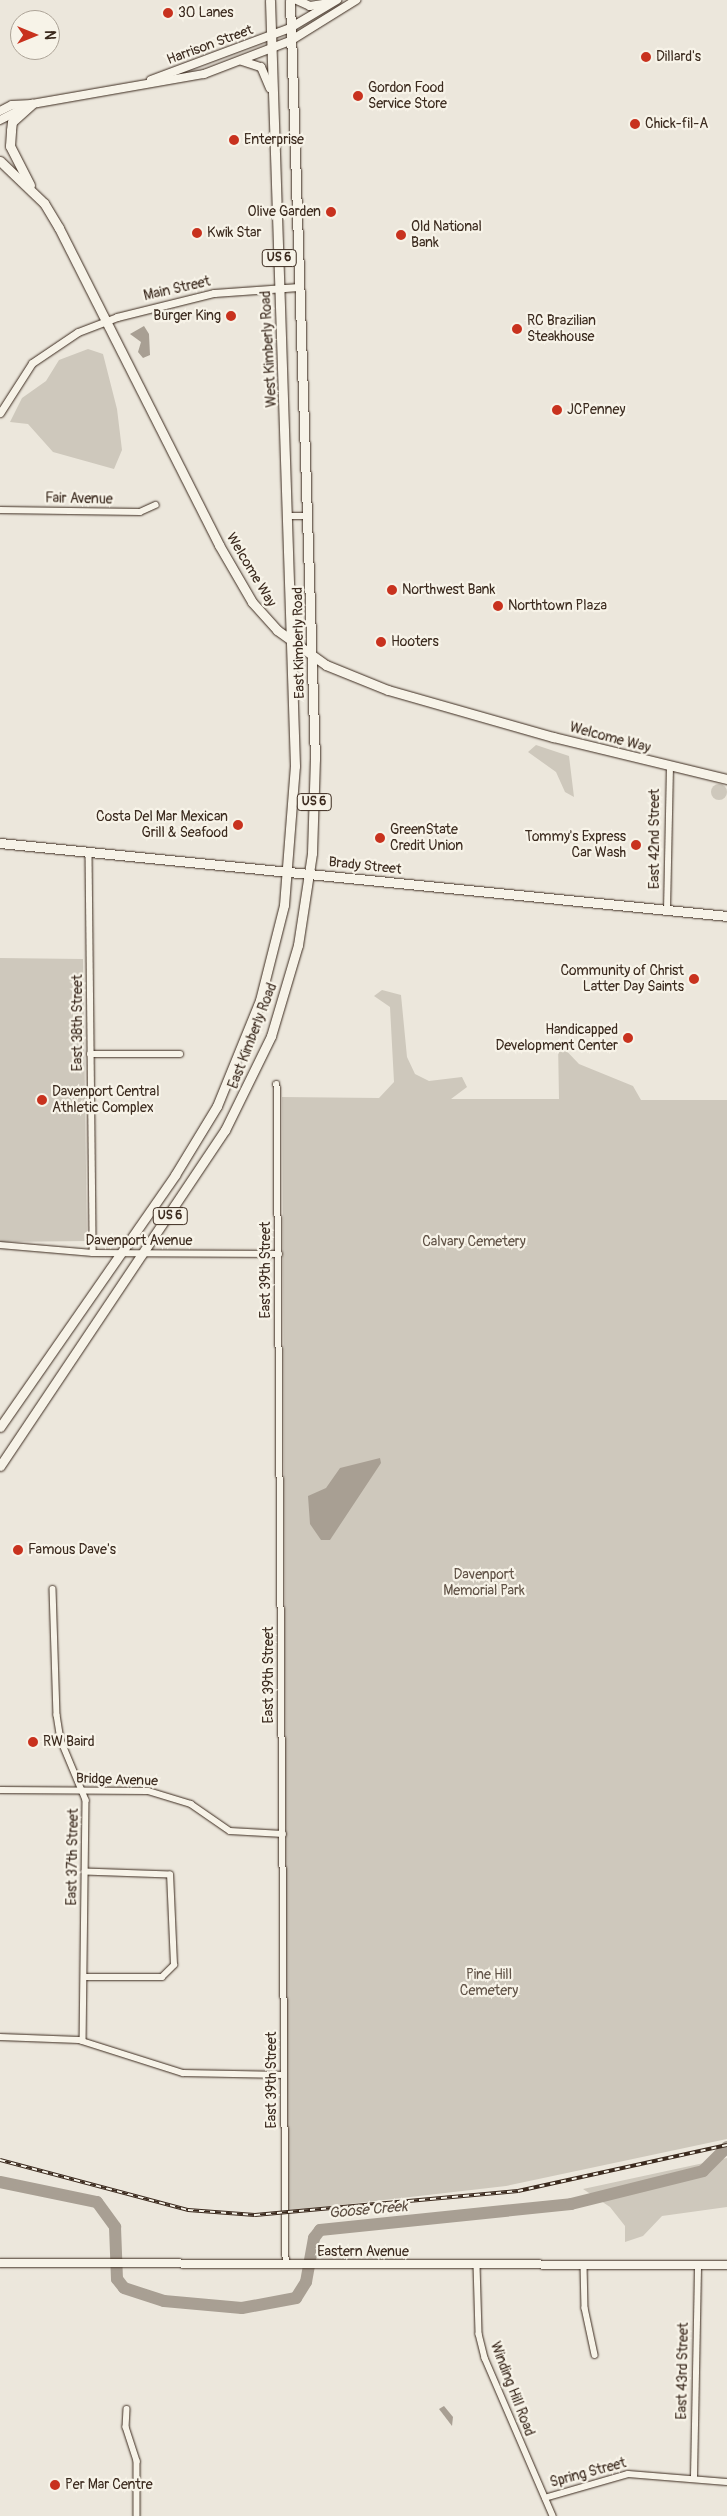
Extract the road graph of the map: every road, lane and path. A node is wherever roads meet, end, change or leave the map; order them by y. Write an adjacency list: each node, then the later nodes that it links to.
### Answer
1 (270, 0): 7 (main road, West Kimberly Road / US 6)
2 (290, 0): 6 (main road, US 6)
3 (297, 0): 5 (main road)
4 (356, 0): 8 (main road, Harrison Street)
5 (336, 1): 6 (main road, Harrison Street)
6 (290, 28): 7 (main road, Harrison Street); 8 (main road, US 6)
7 (270, 36): 9 (main road, West Kimberly Road / US 6); 11 (main road, Harrison Street)
8 (290, 41): 9 (main road, Harrison Street); 18 (main road, US 6)
9 (270, 50): 10 (main road, Harrison Street); 12 (main road, West Kimberly Road / US 6)
10 (240, 60): 11 (main road, Harrison Street); 12 (main road)
11 (138, 85): 13 (main road, Harrison Street)
12 (272, 95): 19 (main road, West Kimberly Road / US 6)
13 (32, 104): 14 (main road, Harrison Street); 15 (main road, Harrison Street); 17 (main road)
14 (0, 112)
15 (0, 120)
16 (0, 161): 17 (main road, Welcome Way)
17 (30, 188): 20 (main road, Welcome Way)
18 (299, 287): 19 (street, Main Street); 25 (main road, US 6)
19 (281, 288): 20 (street, Main Street); 24 (main road, West Kimberly Road / US 6)
20 (107, 320): 21 (street, Main Street); 26 (main road, Welcome Way)
21 (0, 413)
22 (156, 505): 23 (street, Fair Avenue)
23 (0, 510)
24 (289, 516): 25 (street); 26 (main road, East Kimberly Road / US 6)
25 (308, 516): 27 (main road, East Kimberly Road / US 6)
26 (293, 644): 27 (main road, Welcome Way); 32 (main road, East Kimberly Road / US 6)
27 (313, 657): 28 (main road, Welcome Way); 33 (main road, East Kimberly Road / US 6)
28 (670, 767): 29 (main road, Welcome Way); 34 (street, East 42nd Street)
29 (727, 779)
30 (0, 844): 31 (main road, Brady Street)
31 (89, 852): 32 (main road, Brady Street); 36 (street, East 38th Street)
32 (288, 872): 33 (main road, Brady Street); 40 (main road, East Kimberly Road / US 6)
33 (309, 874): 34 (main road, Brady Street); 41 (main road, East Kimberly Road / US 6)
34 (667, 910): 35 (main road, Brady Street)
35 (727, 916)
36 (90, 1054): 37 (street); 42 (street, East 38th Street)
37 (180, 1054)
38 (277, 1084): 43 (street, East 39th Street)
39 (0, 1245): 42 (street, Davenport Avenue)
40 (121, 1253): 41 (street, Davenport Avenue); 42 (street, Davenport Avenue); 44 (main road, East Kimberly Road / US 6)
41 (144, 1253): 43 (street, Davenport Avenue); 45 (main road, East Kimberly Road / US 6)
42 (93, 1254)
43 (279, 1254): 49 (street, East 39th Street)
44 (0, 1427)
45 (0, 1466)
46 (53, 1589): 48 (street, East 37th Street)
47 (0, 1790): 48 (street, Bridge Avenue)
48 (82, 1790): 49 (street, Bridge Avenue); 50 (street, East 37th Street)
49 (282, 1834): 54 (street, East 39th Street)
50 (85, 1872): 51 (street, East 37th Street); 51 (street)
51 (84, 1977): 53 (street, East 37th Street)
52 (0, 2037): 53 (street)
53 (83, 2041): 54 (street)
54 (284, 2075): 56 (street, East 39th Street)
55 (0, 2263): 56 (main road, Eastern Avenue)
56 (286, 2264): 58 (main road, Eastern Avenue)
57 (584, 2264): 58 (main road, Eastern Avenue); 59 (main road, Eastern Avenue); 61 (street)
58 (477, 2265): 65 (street, Winding Hill Road)
59 (698, 2265): 60 (main road, Eastern Avenue); 63 (street, East 43rd Street)
60 (727, 2265)
61 (595, 2355)
62 (127, 2409): 66 (street)
63 (694, 2477): 64 (street, Spring Street); 65 (street, Spring Street)
64 (727, 2482)
65 (545, 2498): 67 (street, Winding Hill Road)
66 (137, 2516)
67 (553, 2516)

